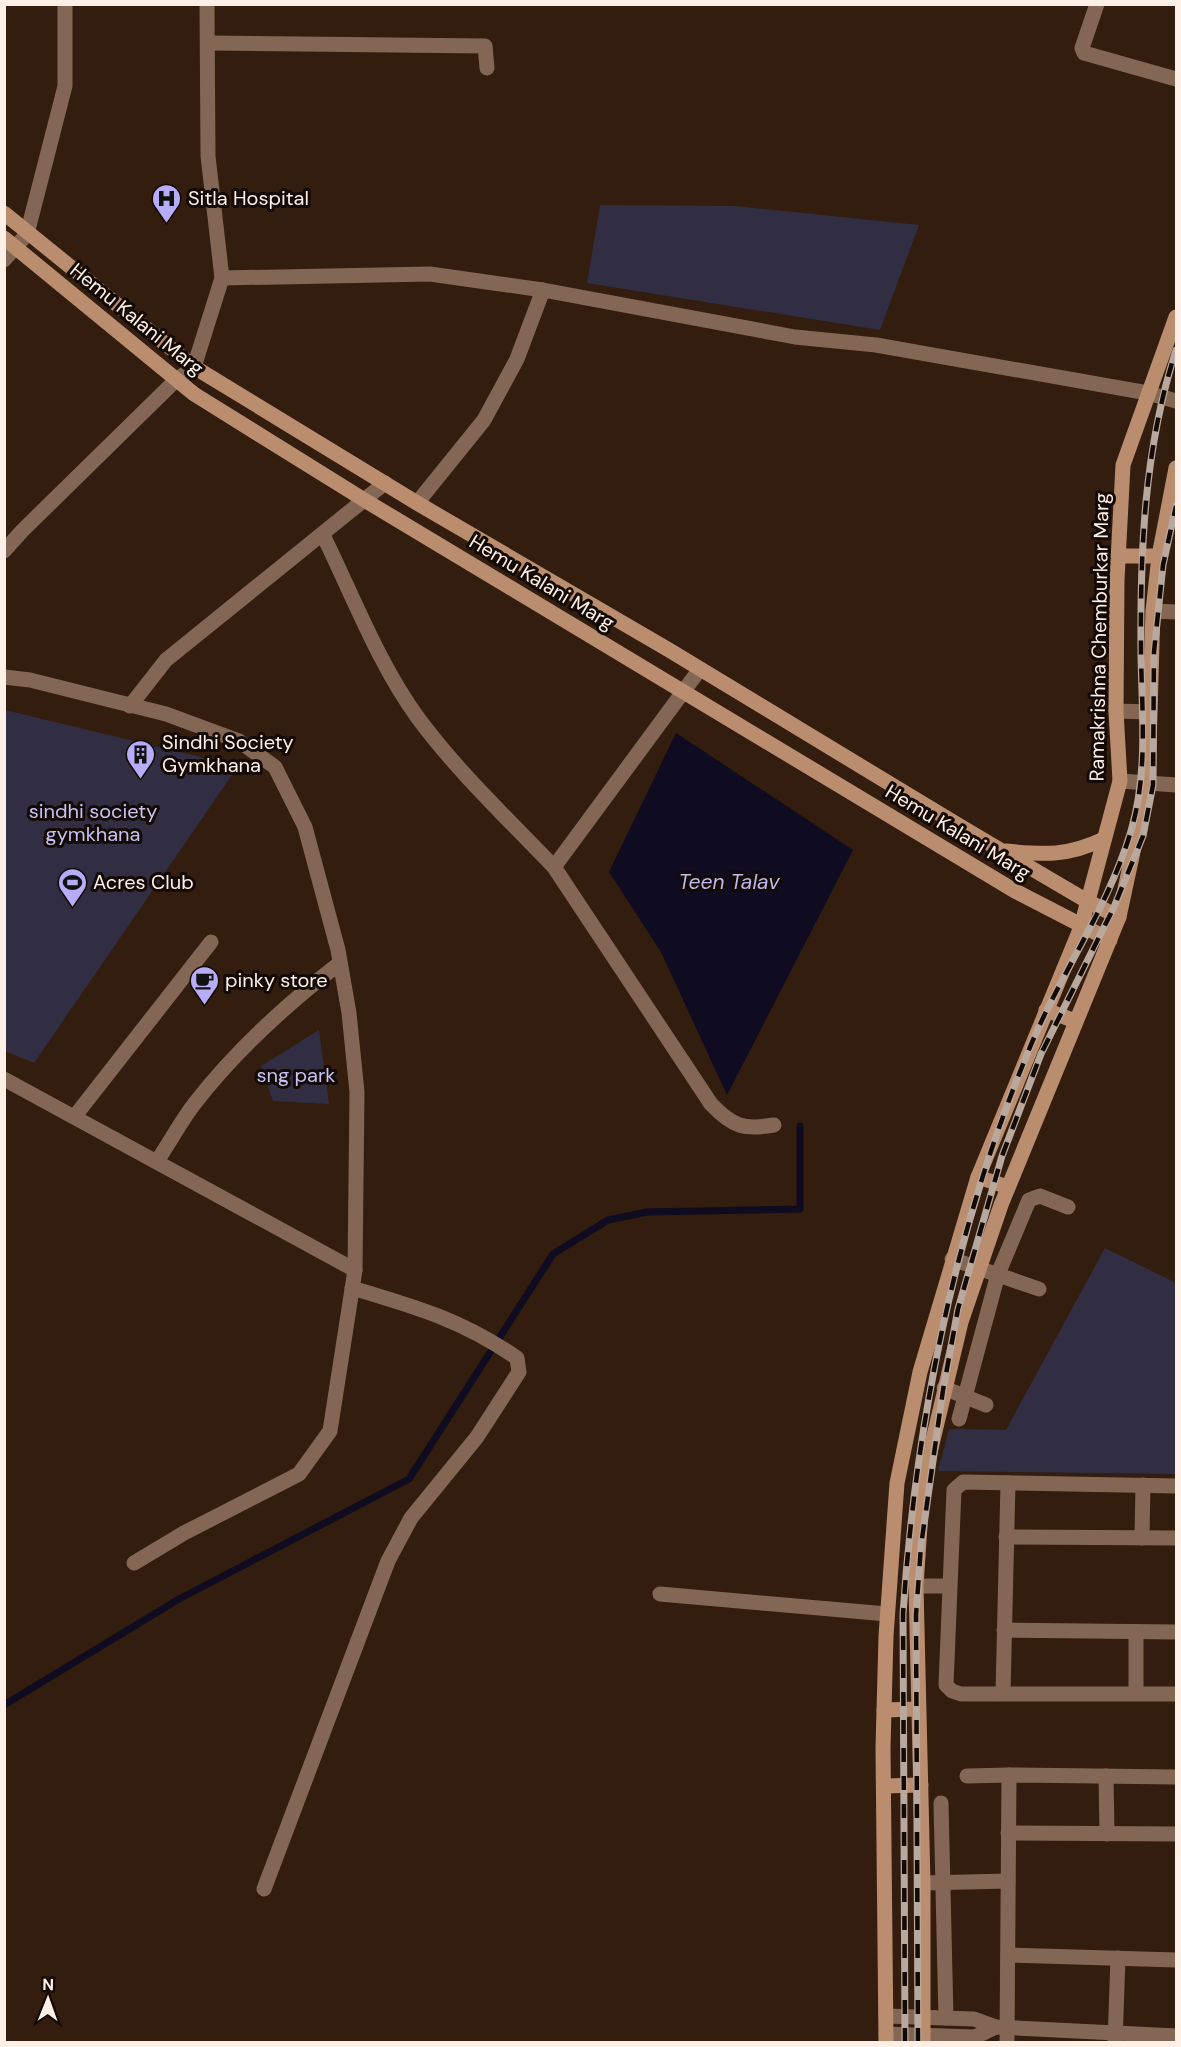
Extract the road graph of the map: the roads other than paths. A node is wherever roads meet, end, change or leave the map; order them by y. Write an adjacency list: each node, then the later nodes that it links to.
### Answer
1 (65, 4): 8 (street)
2 (207, 4): 4 (street)
3 (1097, 4): 6 (street)
4 (208, 43): 5 (street); 11 (street)
5 (487, 68)
6 (1176, 79)
7 (4, 213): 8 (main road)
8 (27, 234): 9 (street); 14 (main road)
9 (11, 243): 10 (street); 15 (main road, Hemu Kalani Marg)
10 (4, 260)
11 (222, 278): 12 (street); 14 (street)
12 (543, 290): 16 (street); 21 (street)
13 (1176, 317): 16 (main road, Ramakrishna Chemburkar Marg)
14 (194, 367): 15 (street); 19 (main road)
15 (176, 380): 20 (main road, Hemu Kalani Marg); 23 (street)
16 (1148, 393): 17 (street); 24 (main road, Ramakrishna Chemburkar Marg)
17 (1176, 401)
18 (1176, 468): 25 (main road)
19 (385, 483): 20 (street); 21 (main road)
20 (366, 501): 22 (street); 30 (main road, Hemu Kalani Marg)
21 (417, 503): 28 (main road)
22 (323, 535): 31 (street); 39 (street)
23 (4, 551)
24 (1118, 556): 25 (main road); 32 (main road, Ramakrishna Chemburkar Marg)
25 (1159, 556): 26 (main road)
26 (1153, 611): 27 (street); 33 (main road)
27 (1176, 612)
28 (700, 669): 30 (street); 38 (main road)
29 (4, 677): 31 (street)
30 (684, 692): 39 (street); 42 (main road, Hemu Kalani Marg)
31 (130, 706): 45 (street)
32 (1116, 711): 33 (street); 34 (main road, Ramakrishna Chemburkar Marg)
33 (1149, 712): 35 (main road)
34 (1120, 781): 35 (street); 37 (main road, Ramakrishna Chemburkar Marg)
35 (1148, 782): 36 (street); 41 (main road)
36 (1176, 785)
37 (1104, 839): 38 (main road); 40 (main road, Ramakrishna Chemburkar Marg)
38 (1000, 850): 40 (main road)
39 (554, 867): 50 (street)
40 (1087, 901): 41 (main road); 42 (main road, Ramakrishna Chemburkar Marg)
41 (1119, 917): 43 (main road)
42 (1082, 927): 43 (main road, Hemu Kalani Marg); 46 (main road, Ramakrishna Chemburkar Marg)
43 (1110, 940): 47 (main road)
44 (211, 942): 49 (street)
45 (340, 963): 51 (street); 57 (street)
46 (1046, 1010): 47 (main road); 52 (main road, Ramakrishna Chemburkar Marg)
47 (1075, 1021): 53 (main road)
48 (4, 1079): 49 (street)
49 (75, 1116): 51 (street)
50 (774, 1125)
51 (157, 1161): 57 (street)
52 (978, 1177): 53 (main road); 55 (main road, Ramakrishna Chemburkar Marg)
53 (1008, 1187): 56 (main road)
54 (1068, 1207): 58 (street)
55 (952, 1259): 56 (street); 61 (main road, Ramakrishna Chemburkar Marg)
56 (979, 1268): 58 (street); 62 (main road)
57 (356, 1270): 59 (street)
58 (998, 1274): 60 (street); 63 (street)
59 (352, 1288): 74 (street); 100 (street)
60 (1039, 1289)
61 (920, 1372): 62 (main road); 66 (main road, Ramakrishna Chemburkar Marg)
62 (945, 1384): 63 (street); 67 (main road)
63 (963, 1396): 64 (street); 65 (street)
64 (986, 1405)
65 (959, 1419)
66 (903, 1447): 67 (main road); 78 (main road, Ramakrishna Chemburkar Marg)
67 (930, 1450): 75 (main road)
68 (1008, 1483): 69 (street); 71 (street); 76 (street)
69 (1143, 1485): 70 (street); 72 (street)
70 (1176, 1486)
71 (1006, 1536): 72 (street); 79 (street)
72 (1142, 1538): 73 (street)
73 (1176, 1538)
74 (134, 1563)
75 (916, 1586): 76 (street); 85 (main road)
76 (949, 1586): 82 (street)
77 (660, 1594): 78 (street)
78 (887, 1614): 86 (main road, Ramakrishna Chemburkar Marg)
79 (1004, 1630): 80 (street); 82 (street)
80 (1136, 1632): 81 (street); 83 (street)
81 (1176, 1632)
82 (1003, 1693): 83 (street)
83 (1136, 1693): 84 (street)
84 (1176, 1694)
85 (918, 1709): 86 (main road); 91 (main road)
86 (884, 1710): 92 (main road, Ramakrishna Chemburkar Marg)
87 (1009, 1775): 88 (street); 89 (street); 94 (street)
88 (967, 1776)
89 (1106, 1776): 90 (street); 95 (street)
90 (1176, 1777)
91 (921, 1785): 92 (main road); 99 (main road)
92 (884, 1786): 104 (main road, Ramakrishna Chemburkar Marg)
93 (941, 1803): 98 (street)
94 (1008, 1833): 95 (street); 97 (street)
95 (1107, 1834): 96 (street)
96 (1176, 1834)
97 (1008, 1881): 98 (street); 101 (street)
98 (943, 1883): 99 (street); 106 (street)
99 (923, 1884): 105 (main road)
100 (264, 1889)
101 (1008, 1955): 102 (street); 107 (street)
102 (1118, 1958): 103 (street); 110 (street)
103 (1176, 1960)
104 (886, 2016): 105 (street); 109 (main road, Ramakrishna Chemburkar Marg)
105 (925, 2018): 106 (street); 111 (main road)
106 (946, 2018): 107 (street)
107 (1003, 2033): 110 (street); 112 (street)
108 (1176, 2036): 110 (street)
109 (886, 2038): 111 (street)
110 (1115, 2038)
111 (923, 2040): 112 (street)
112 (944, 2040)

